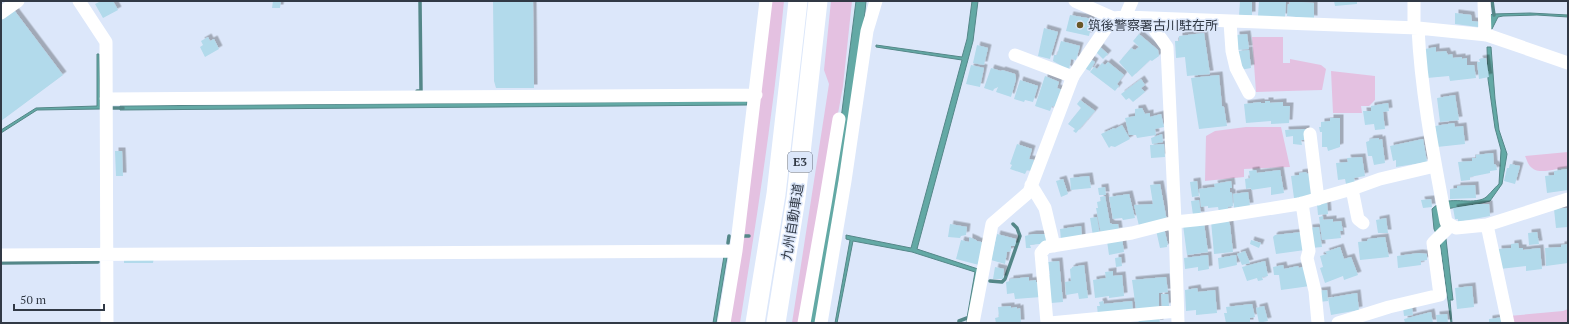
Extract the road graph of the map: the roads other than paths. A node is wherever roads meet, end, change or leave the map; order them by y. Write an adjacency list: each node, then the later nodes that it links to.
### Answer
1 (18, 1): 11 (street)
2 (80, 1): 22 (street)
3 (766, 1): 21 (street)
4 (798, 1): 43 (highway, 九州自動車道 / E3)
5 (818, 1): 44 (highway, 九州自動車道 / E3)
6 (876, 1): 46 (street)
7 (1075, 1): 12 (street)
8 (1132, 1): 12 (street)
9 (1414, 1): 15 (street)
10 (1484, 1): 16 (street)
11 (1, 13)
12 (1119, 18): 13 (street); 19 (street)
13 (1147, 19): 14 (street); 31 (street)
14 (1230, 22): 15 (street); 20 (street)
15 (1416, 28): 16 (street); 25 (street)
16 (1485, 35): 18 (street)
17 (1015, 55): 19 (street)
18 (1568, 63)
19 (1073, 77): 26 (street)
20 (1249, 93)
21 (756, 95): 22 (street); 36 (street)
22 (106, 99): 37 (street)
23 (839, 119): 45 (street)
24 (1310, 134): 28 (street)
25 (1435, 166): 27 (street); 34 (street)
26 (1031, 186): 35 (street); 47 (street)
27 (1352, 189): 28 (street); 32 (street)
28 (1318, 199): 30 (street)
29 (1568, 199): 33 (street)
30 (1302, 203): 31 (street); 49 (street)
31 (1175, 222): 35 (street); 39 (street)
32 (1363, 223)
33 (1487, 224): 34 (street); 50 (street)
34 (1451, 225): 40 (street)
35 (1054, 246): 48 (street)
36 (736, 251): 37 (street); 42 (street)
37 (107, 254): 38 (street); 41 (street)
38 (1, 255)
39 (1178, 317): 48 (street)
40 (1345, 322)
41 (107, 323)
42 (724, 323)
43 (755, 323)
44 (776, 323)
45 (804, 323)
46 (821, 323)
47 (973, 323)
48 (1048, 323)
49 (1318, 323)
50 (1508, 323)

